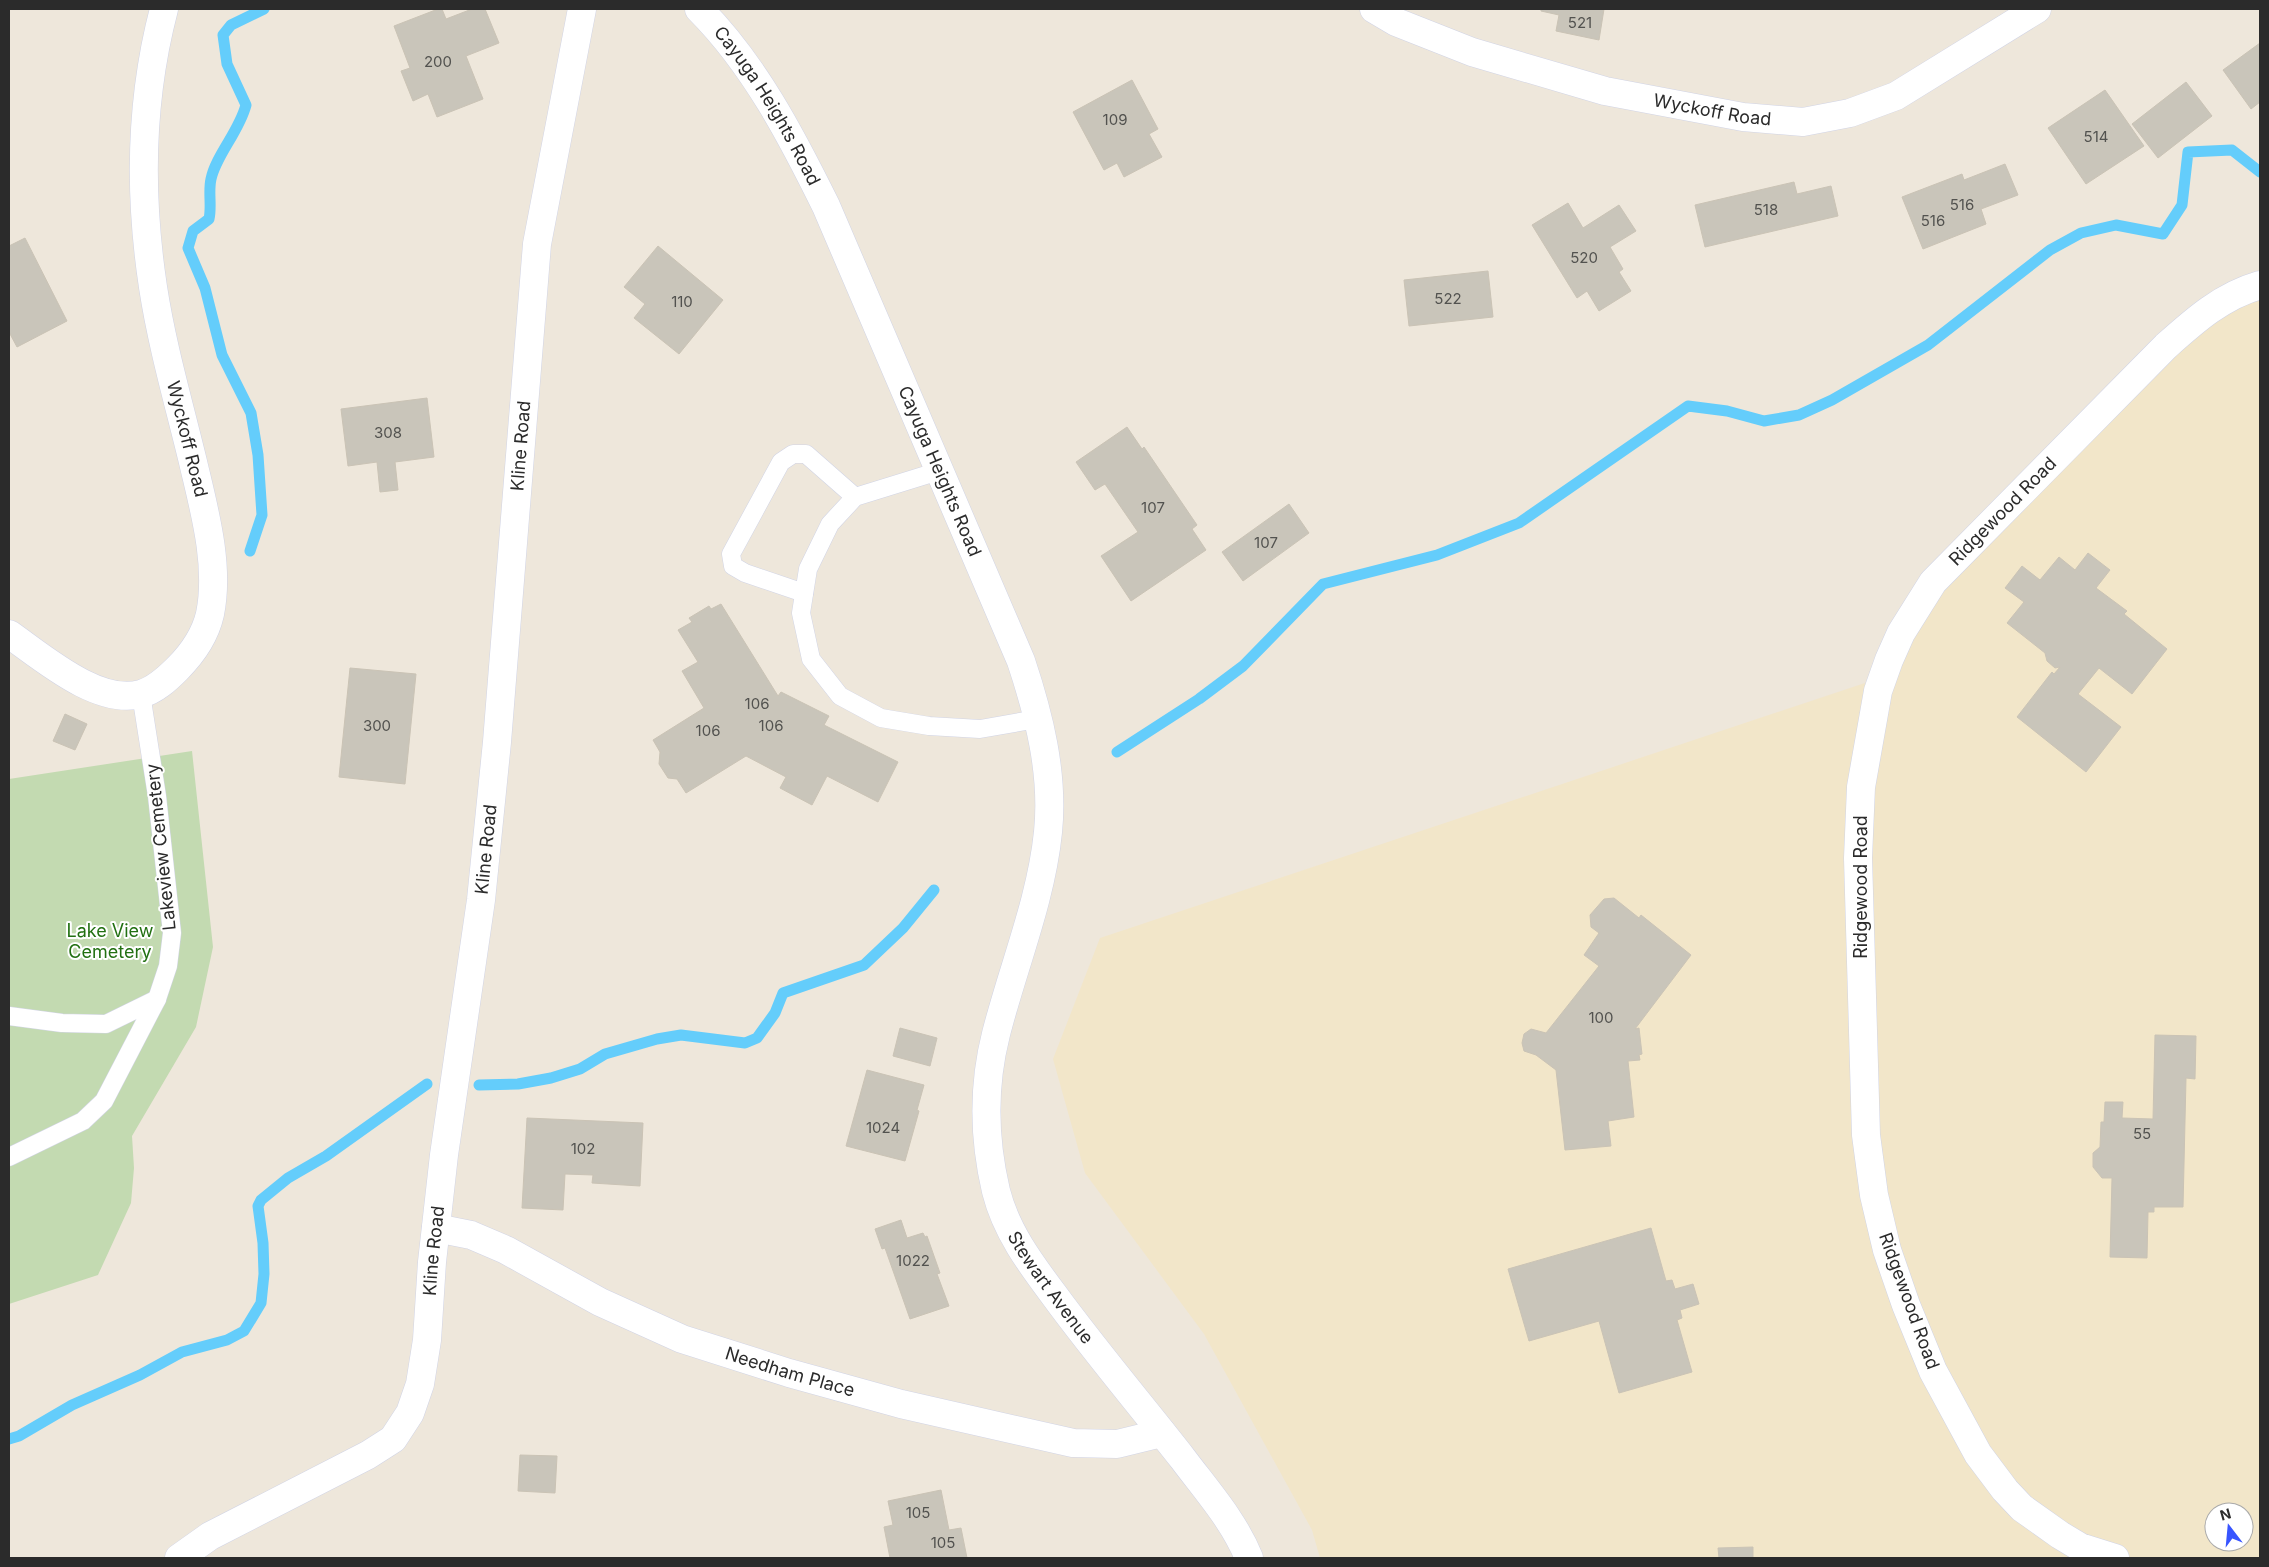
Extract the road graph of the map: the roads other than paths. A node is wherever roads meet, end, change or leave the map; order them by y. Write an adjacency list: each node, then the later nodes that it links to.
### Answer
1 (164, 9): 12 (street, Wyckoff Road)
2 (582, 9): 18 (street, Kline Road)
3 (699, 9): 8 (street, Cayuga Heights Road)
4 (1374, 9): 6 (street, Wyckoff Road)
5 (2037, 9): 6 (street, Wyckoff Road)
6 (2002, 18)
7 (2260, 285): 22 (street, Ridgewood Road)
8 (940, 471): 9 (lane); 13 (street, Cayuga Heights Road)
9 (855, 497): 10 (lane); 10 (lane)
10 (804, 594): 13 (lane)
11 (9, 634): 12 (street, Wyckoff Road)
12 (141, 694): 15 (lane, Lakeview Cemetery)
13 (1037, 719): 14 (street, Cayuga Heights Road)
14 (1014, 970): 19 (street, Stewart Avenue)
15 (157, 999): 16 (lane); 17 (lane, Lakeview Cemetery)
16 (9, 1016)
17 (9, 1157)
18 (436, 1228): 19 (street, Needham Place); 20 (street, Kline Road)
19 (1162, 1433): 21 (street, Stewart Avenue)
20 (179, 1558)
21 (1249, 1558)
22 (2115, 1558)

